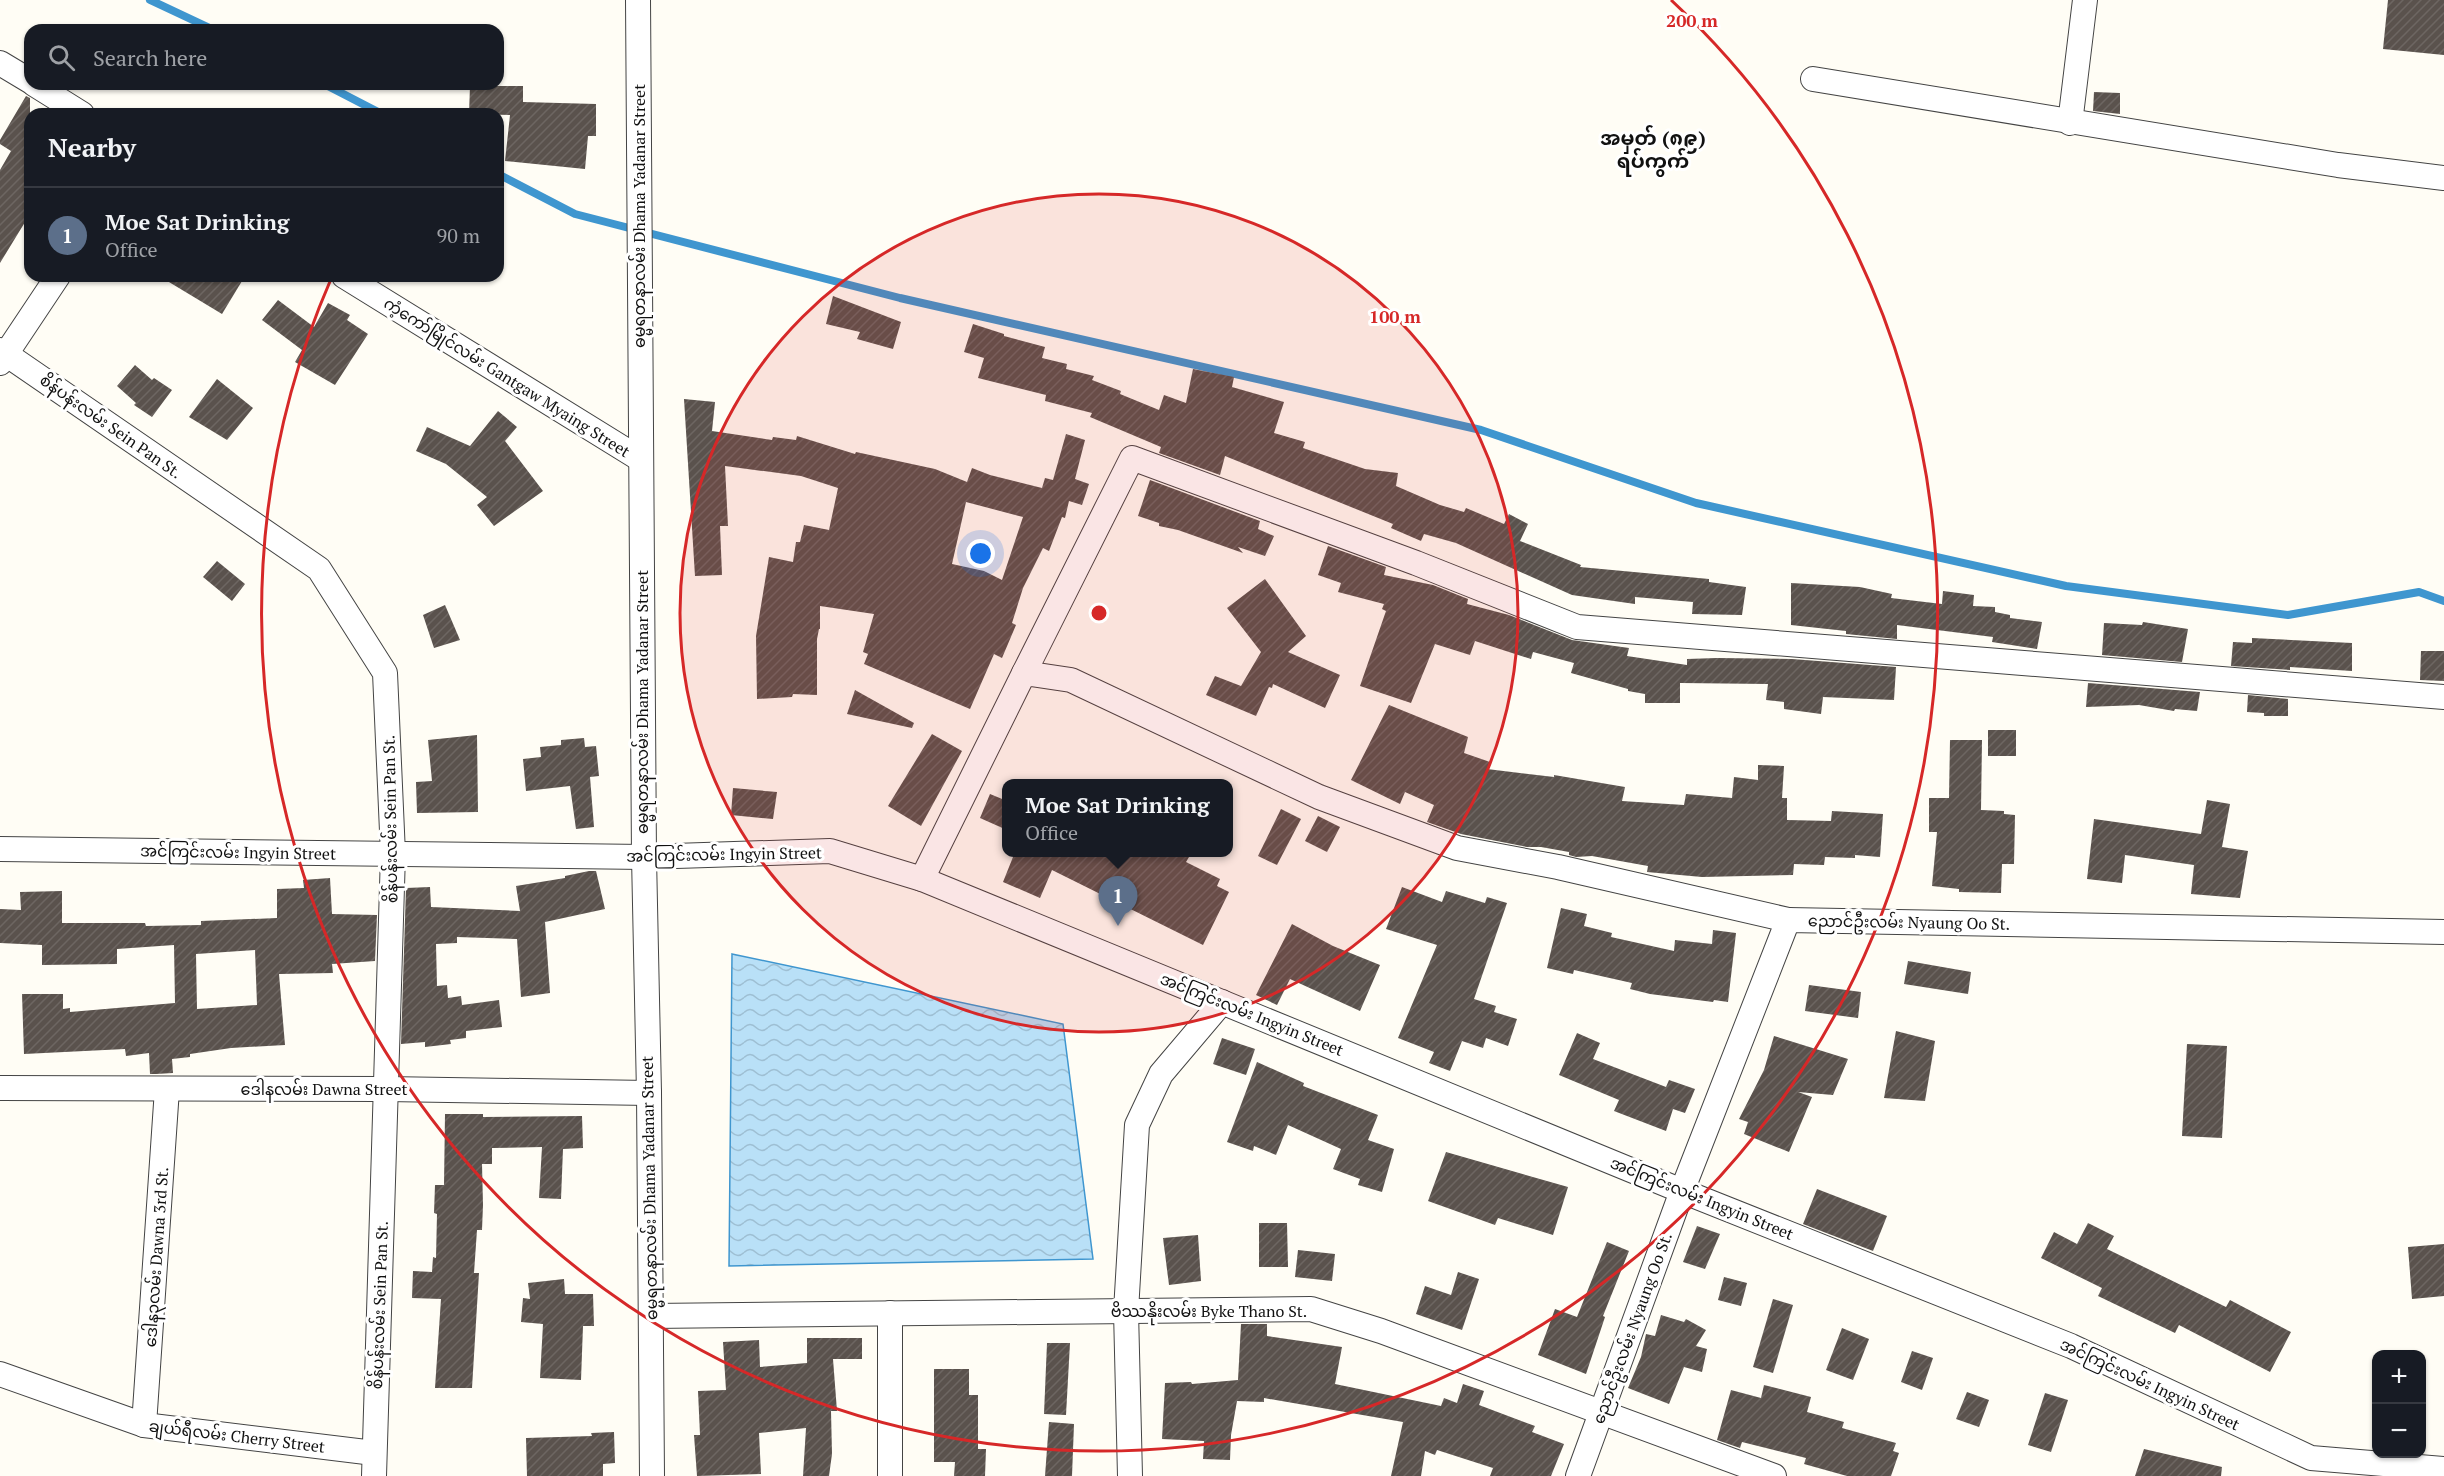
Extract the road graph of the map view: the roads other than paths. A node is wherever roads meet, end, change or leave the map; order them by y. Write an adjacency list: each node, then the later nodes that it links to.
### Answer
1 (638, 0): 13 (street, ဓမ္မရတနာလမ်း Dhama Yadanar Street)
2 (2085, 0): 8 (street)
3 (0, 63): 4 (street)
4 (24, 77)
5 (1813, 79): 8 (street)
6 (44, 90): 7 (street)
7 (72, 108)
8 (2070, 123): 9 (street)
9 (2444, 178)
10 (54, 282): 12 (street)
11 (354, 282): 13 (street, ကံ့ကော်မြိုင်လမ်း Gantgaw Myaing Street)
12 (2, 355): 17 (street, စိန်ပန်းလမ်း Sein Pan St.)
13 (640, 459): 18 (street, ဓမ္မရတနာလမ်း Dhama Yadanar Street)
14 (1024, 673): 15 (street); 19 (street); 20 (street)
15 (2444, 698)
16 (0, 849): 17 (street, အင်ကြင်းလမ်း Ingyin Street)
17 (393, 854): 18 (street, အင်ကြင်းလမ်း Ingyin Street); 25 (street, စိန်ပန်းလမ်း Sein Pan St.)
18 (644, 857): 19 (street, အင်ကြင်းလမ်း Ingyin Street); 26 (street, ဓမ္မရတနာလမ်း Dhama Yadanar Street)
19 (922, 879): 22 (street, အင်ကြင်းလမ်း Ingyin Street)
20 (1788, 920): 21 (street, ညောင်ဦးလမ်း Nyaung Oo St.); 27 (street, ညောင်ဦးလမ်း Nyaung Oo St.)
21 (2444, 932)
22 (1222, 1002): 27 (street, အင်ကြင်းလမ်း Ingyin Street); 28 (street)
23 (0, 1088): 24 (street, ဒေါနလမ်း Dawna Street)
24 (167, 1089): 25 (street, ဒေါနလမ်း Dawna Street); 33 (street, ဒေါန၃လမ်း Dawna 3rd St.)
25 (386, 1089): 26 (street, ဒေါနလမ်း Dawna Street); 34 (street, စိန်ပန်းလမ်း Sein Pan St.)
26 (649, 1093): 30 (street, ဓမ္မရတနာလမ်း Dhama Yadanar Street)
27 (1682, 1191): 32 (street, ညောင်ဦးလမ်း Nyaung Oo St.); 35 (street, အင်ကြင်းလမ်း Ingyin Street)
28 (1126, 1311): 29 (street, ဗိဿနိုးလမ်း Byke Thano St.); 32 (street, ဗိဿနိုးလမ်း Byke Thano St.); 39 (street)
29 (890, 1313): 30 (street, ဗိဿနိုးလမ်း Byke Thano St.); 38 (street)
30 (651, 1316): 37 (street, ဓမ္မရတနာလမ်း Dhama Yadanar Street)
31 (0, 1374): 33 (street, ချယ်ရီလမ်း Cherry Street)
32 (1602, 1412): 40 (street, ညောင်ဦးလမ်း Nyaung Oo St.); 41 (street, ဗိဿနိုးလမ်း Byke Thano St.)
33 (144, 1425): 34 (street, ချယ်ရီလမ်း Cherry Street)
34 (374, 1464)
35 (2310, 1467): 36 (street, အင်ကြင်းလမ်း Ingyin Street)
36 (2444, 1469)
37 (652, 1476)
38 (890, 1476)
39 (1130, 1476)
40 (1578, 1476)
41 (1774, 1476)

